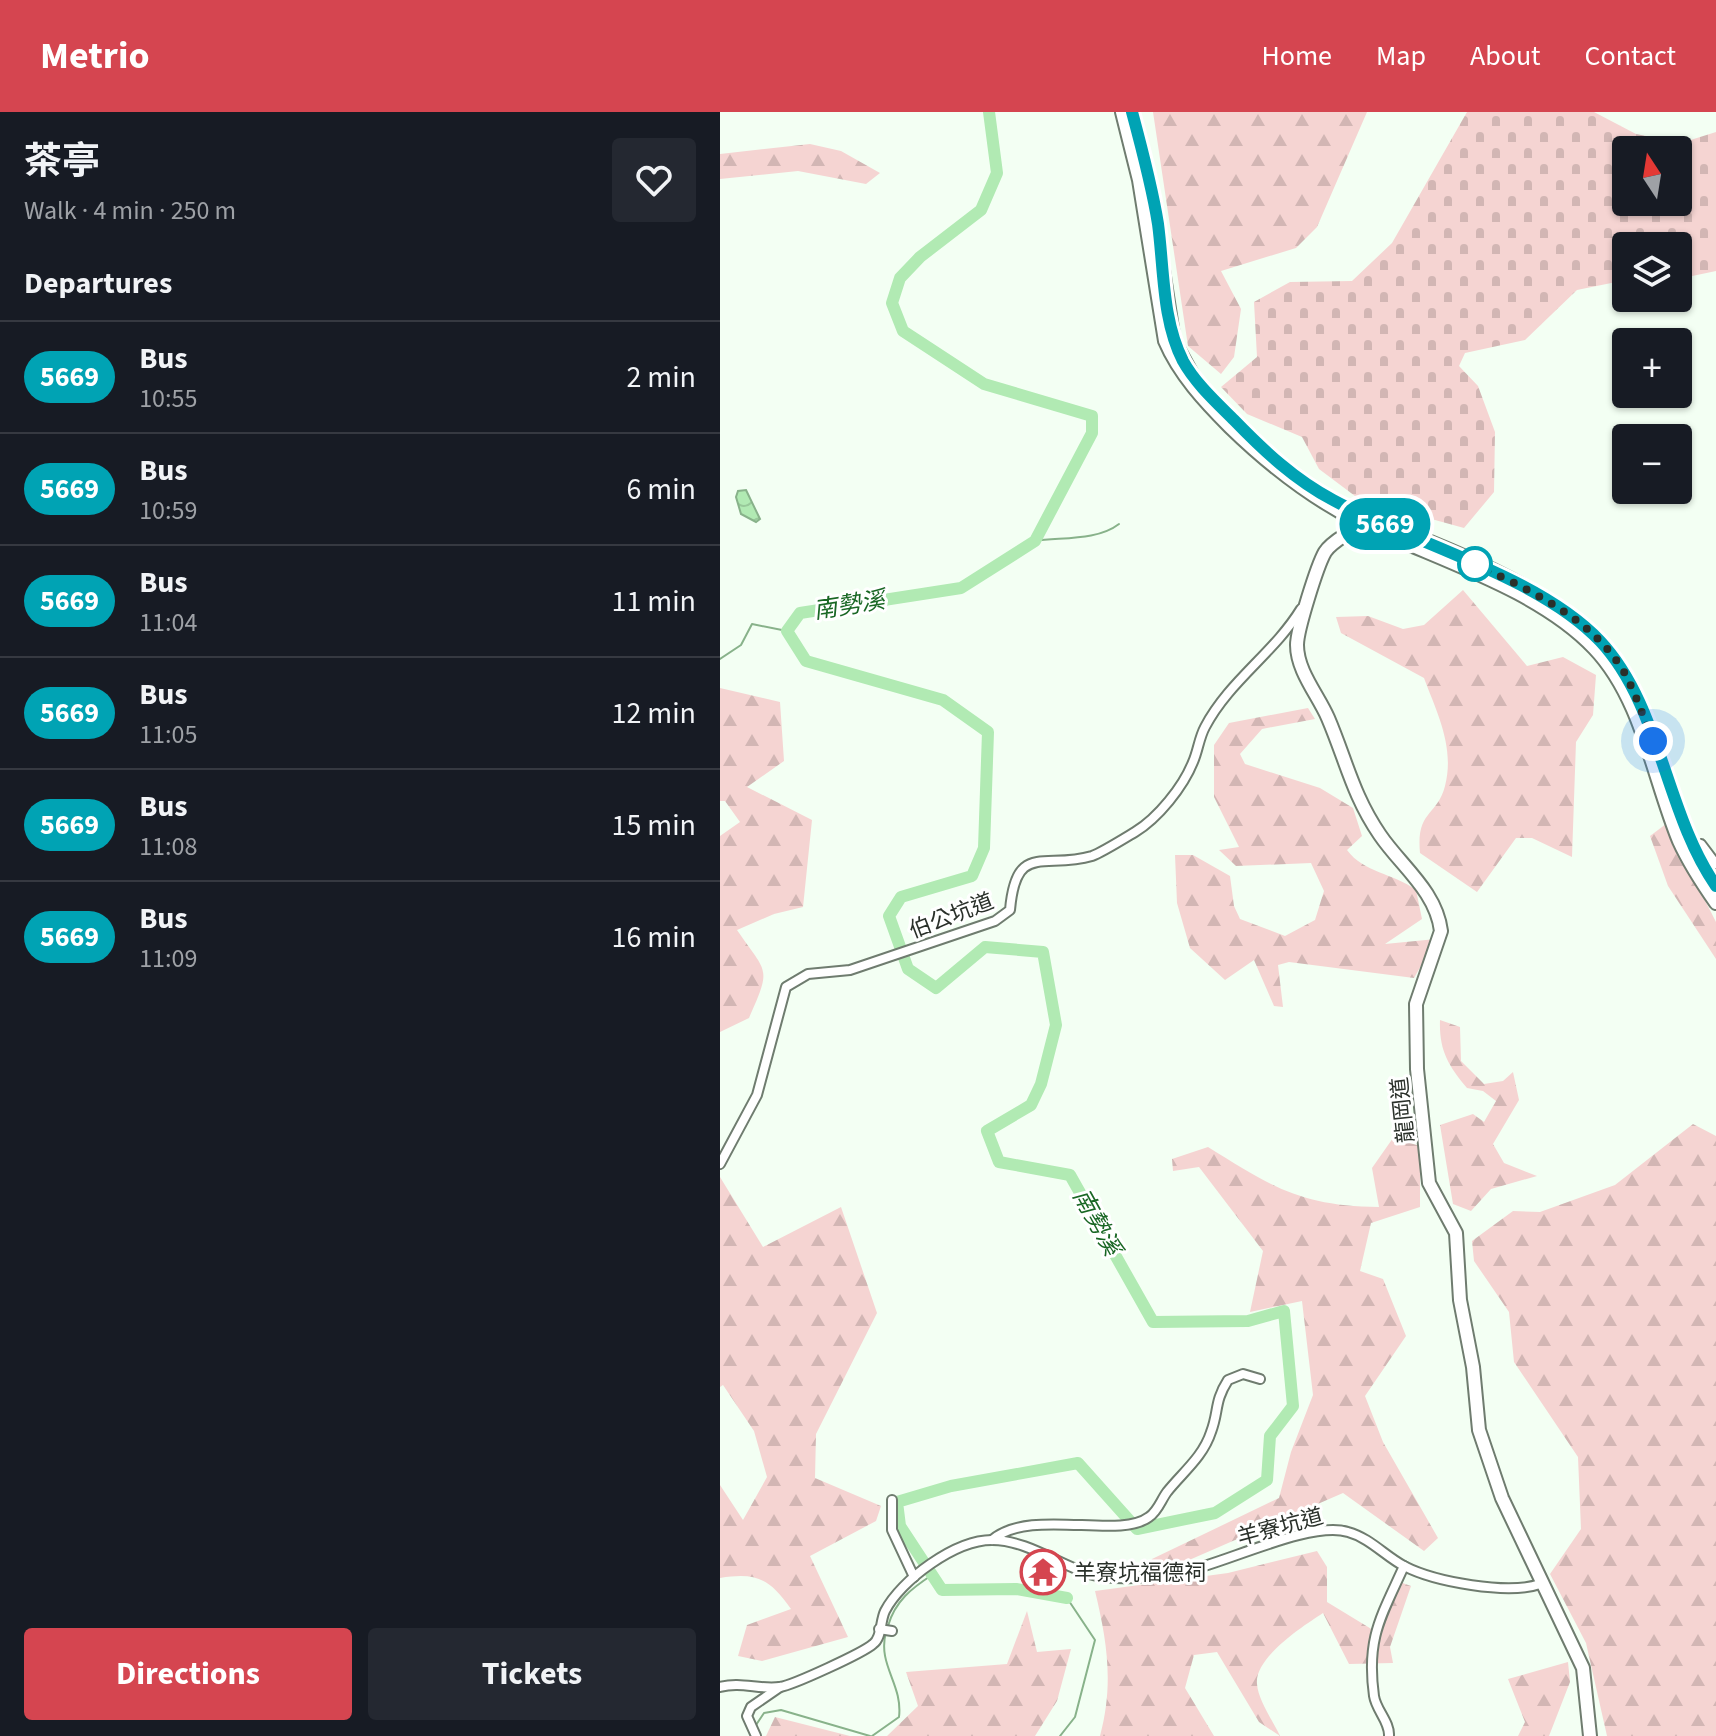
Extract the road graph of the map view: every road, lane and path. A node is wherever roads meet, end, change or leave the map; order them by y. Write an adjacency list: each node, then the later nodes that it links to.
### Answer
1 (1122, 112): 3 (street)
2 (1132, 112): 3 (street)
3 (1364, 520): 4 (street, 龍岡道); 5 (street)
4 (1307, 598): 10 (street, 伯公坑道); 16 (street, 龍岡道)
5 (1658, 768): 6 (street); 9 (street)
6 (1692, 846): 7 (street); 8 (street)
7 (1716, 864)
8 (1716, 886)
9 (1716, 903)
10 (720, 1164)
11 (1260, 1379): 13 (street)
12 (892, 1500): 15 (street)
13 (992, 1540): 14 (street, 羊寮坑道); 15 (street)
14 (1404, 1566): 16 (street, 羊寮坑道); 22 (street)
15 (916, 1575): 17 (street)
16 (1540, 1584): 23 (street, 龍岡道)
17 (879, 1629): 18 (street); 20 (street)
18 (892, 1631)
19 (720, 1687): 20 (street)
20 (780, 1687): 21 (street)
21 (754, 1734)
22 (1389, 1736)
23 (1590, 1736)

